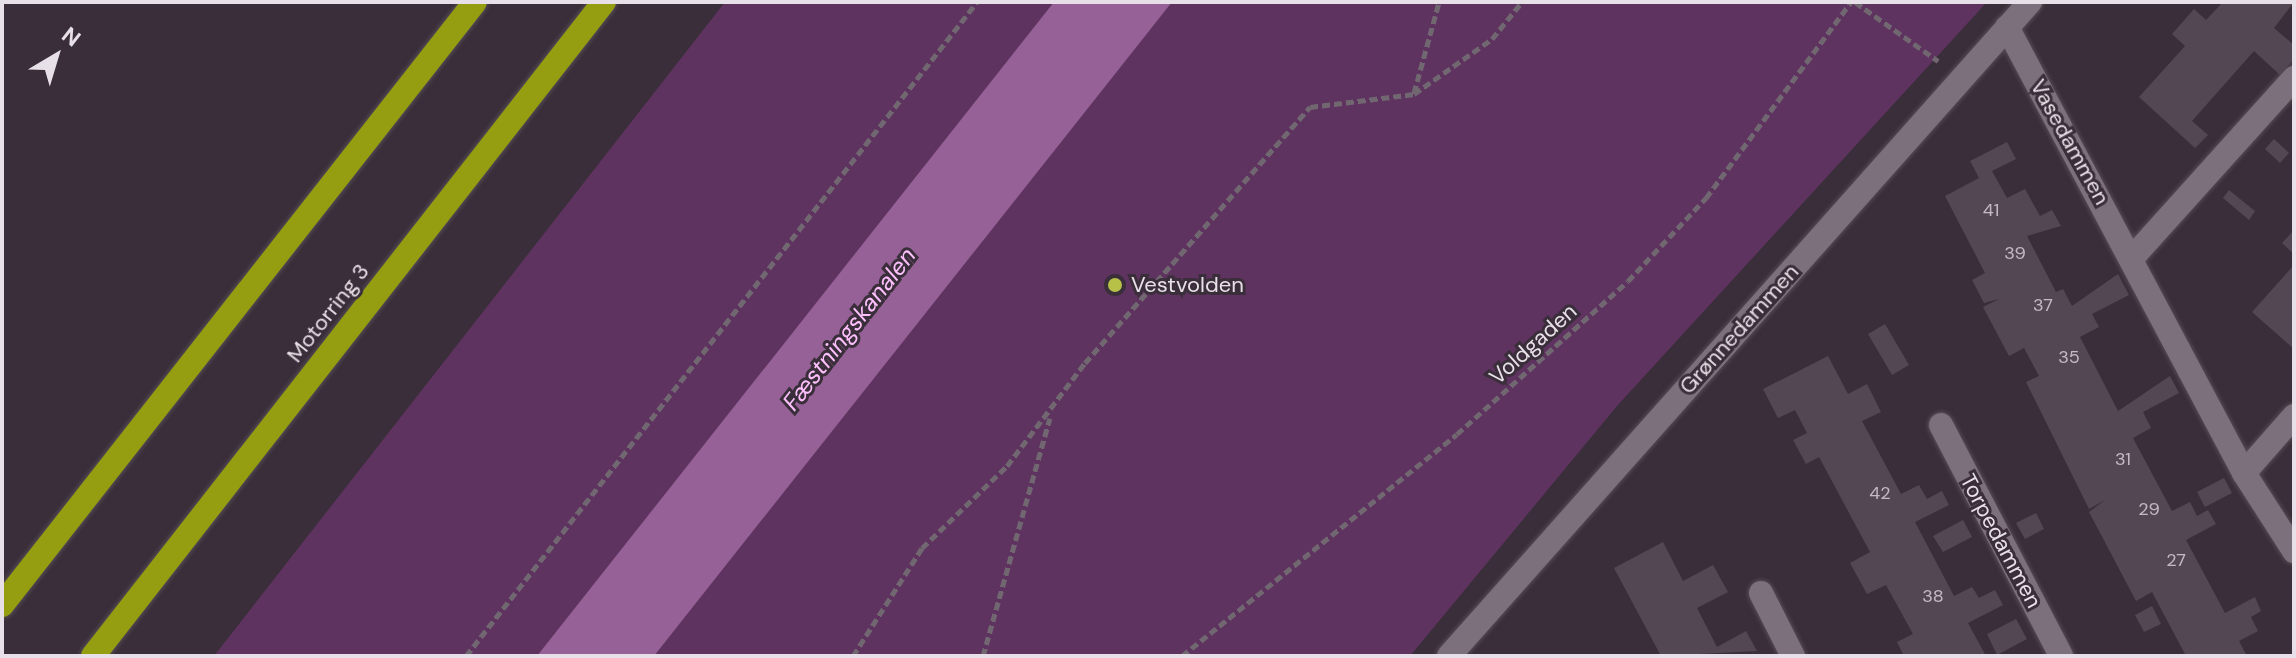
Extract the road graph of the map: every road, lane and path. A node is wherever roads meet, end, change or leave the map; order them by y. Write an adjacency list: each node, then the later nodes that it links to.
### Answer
1 (475, 2): 19 (highway)
2 (604, 2): 20 (highway, Motorring 3)
3 (977, 2): 21 (path)
4 (1439, 2): 11 (path)
5 (1522, 2): 11 (path)
6 (1853, 2): 9 (path); 24 (path, Voldgaden)
7 (2030, 2): 8 (street, Grønnedammen)
8 (2007, 27): 9 (street, Grønnedammen); 12 (street, Vasedammen)
9 (1962, 77): 25 (street, Grønnedammen)
10 (2294, 78): 12 (street)
11 (1414, 94): 13 (path)
12 (2133, 257): 16 (street, Vasedammen)
13 (1051, 415): 22 (path); 23 (path)
14 (2294, 416): 16 (street)
15 (1941, 425): 27 (street, Torpedammen)
16 (2244, 473): 17 (street, Vasedammen)
17 (2294, 551)
18 (1761, 593): 26 (street)
19 (2, 605)
20 (93, 656)
21 (466, 656)
22 (853, 656)
23 (983, 656)
24 (1182, 656)
25 (1449, 656)
26 (1793, 656)
27 (2061, 656)

